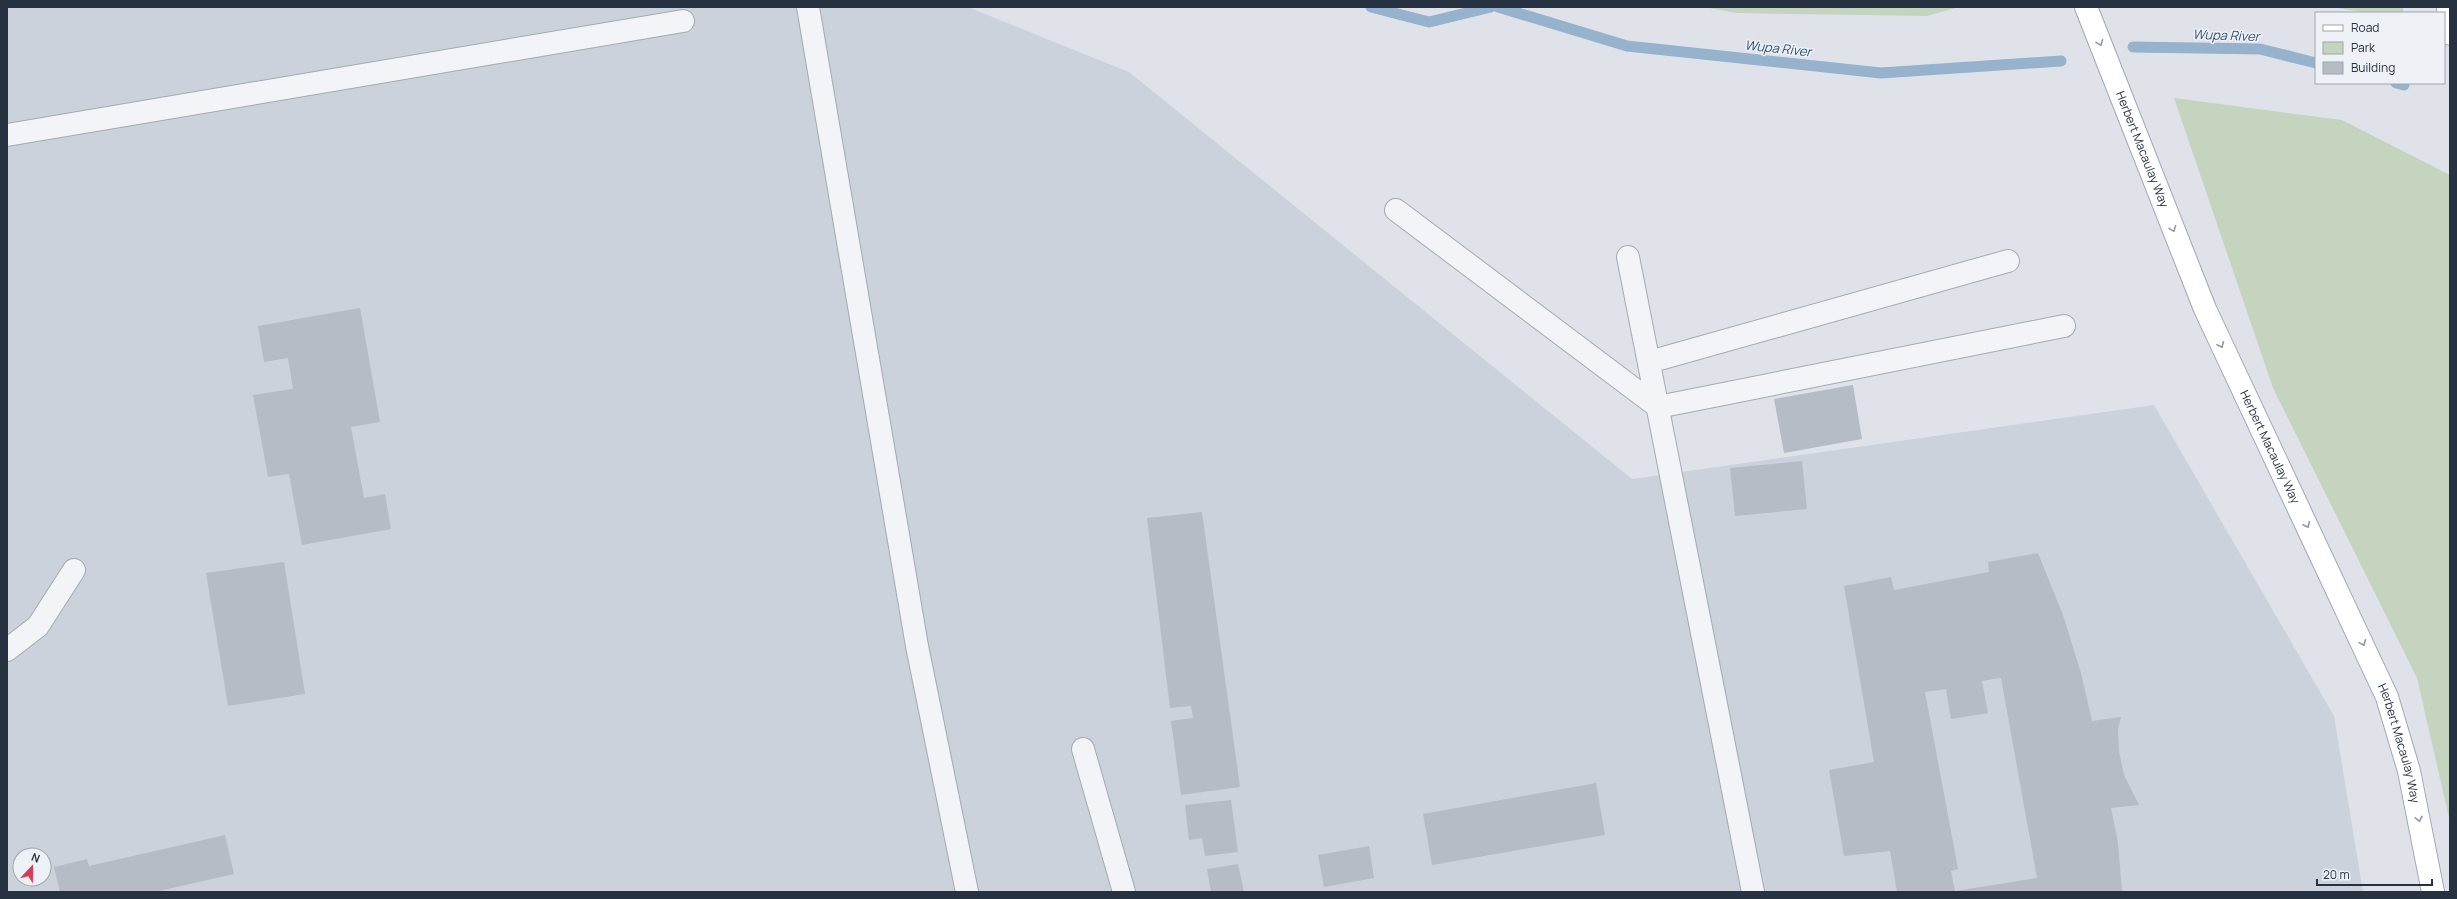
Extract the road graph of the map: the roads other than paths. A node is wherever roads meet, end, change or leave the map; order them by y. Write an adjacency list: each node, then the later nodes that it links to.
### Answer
1 (808, 7): 16 (lane)
2 (2086, 7): 19 (main road, Herbert Macaulay Way, one-way to 19)
3 (2448, 7): 5 (main road)
4 (683, 21): 6 (lane)
5 (2450, 34)
6 (7, 135)
7 (1396, 210): 12 (lane)
8 (1628, 257): 11 (lane)
9 (2008, 261): 11 (lane)
10 (2064, 326): 12 (lane)
11 (1649, 362): 12 (lane)
12 (1658, 407): 18 (lane)
13 (74, 570): 14 (lane)
14 (7, 650)
15 (1083, 749): 17 (lane)
16 (967, 892)
17 (1124, 892)
18 (1753, 892)
19 (2433, 892)

